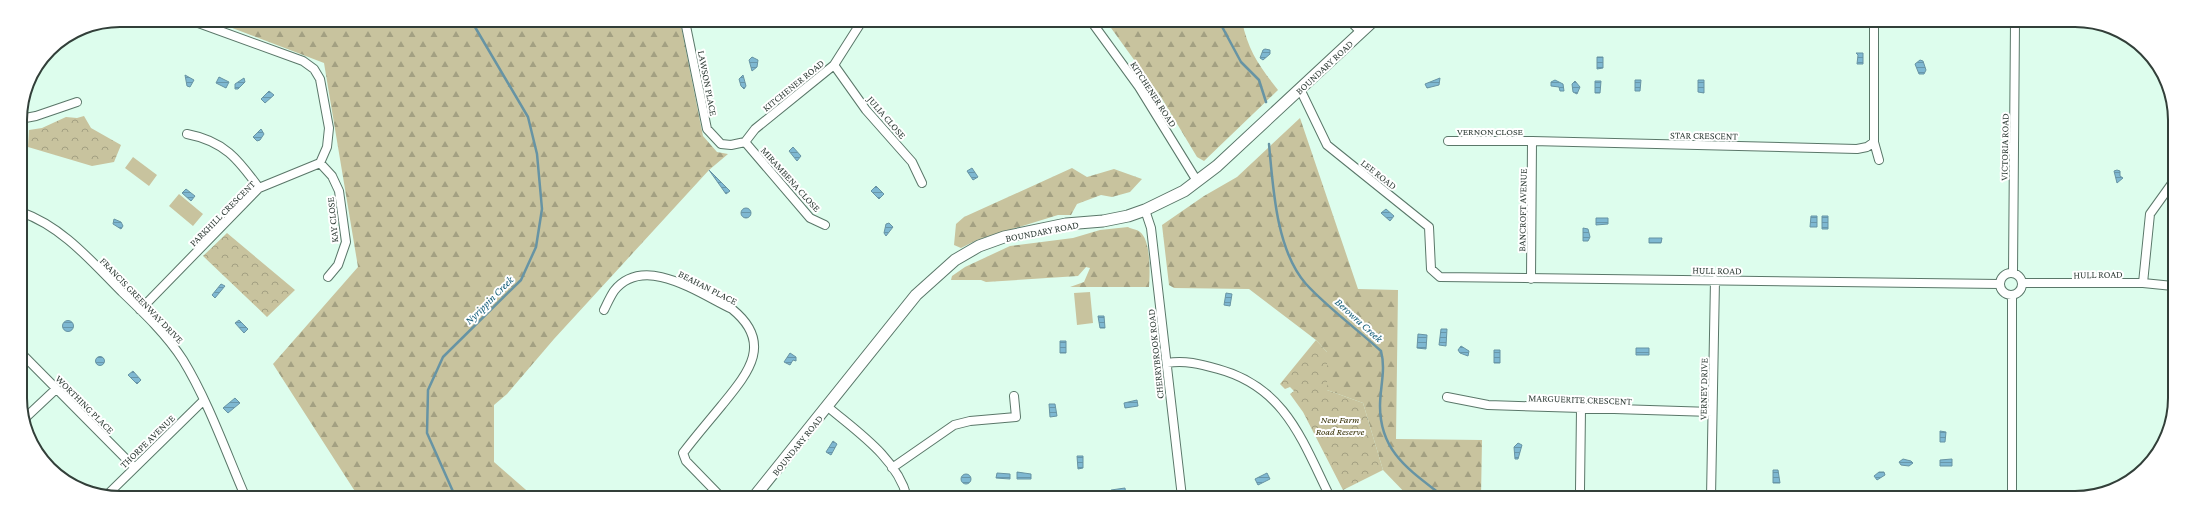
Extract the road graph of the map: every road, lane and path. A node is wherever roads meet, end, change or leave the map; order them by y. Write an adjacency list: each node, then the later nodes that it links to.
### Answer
1 (209, 27): 20 (street)
2 (686, 27): 17 (street, LAWSON PLACE)
3 (858, 27): 10 (street, KITCHENER ROAD)
4 (1095, 27): 21 (street, KITCHENER ROAD)
5 (1356, 27): 9 (street)
6 (1366, 27): 9 (main road, BOUNDARY ROAD)
7 (1874, 27): 18 (street)
8 (2015, 27): 28 (street, VICTORIA ROAD)
9 (1361, 32): 11 (main road, BOUNDARY ROAD)
10 (834, 65): 17 (street, KITCHENER ROAD); 22 (street, JULIA CLOSE)
11 (1300, 89): 21 (main road, BOUNDARY ROAD); 29 (street, LEE ROAD)
12 (77, 102): 13 (street)
13 (27, 118)
14 (187, 134): 23 (street)
15 (1448, 141): 16 (street, VERNON CLOSE)
16 (1532, 141): 18 (street, STAR CRESCENT); 31 (street, BANCROFT AVENUE)
17 (746, 142): 27 (street, MIRAMBENA CLOSE)
18 (1874, 142): 19 (street)
19 (1879, 160)
20 (320, 163): 23 (street, PARKHILL CRESCENT); 30 (street, KAY CLOSE)
21 (1197, 181): 25 (main road, BOUNDARY ROAD)
22 (922, 183)
23 (259, 188): 38 (street, PARKHILL CRESCENT)
24 (2168, 189): 34 (street)
25 (1145, 210): 41 (street, CHERRYBROOK ROAD); 46 (main road, BOUNDARY ROAD)
26 (27, 214): 38 (street, FRANCIS GREENWAY DRIVE)
27 (825, 225)
28 (2013, 273): 33 (street); 35 (street)
29 (1434, 274): 31 (street, HULL ROAD)
30 (328, 276)
31 (1531, 279): 32 (street, HULL ROAD)
32 (1716, 280): 35 (street, HULL ROAD); 48 (street, VERNEY DRIVE)
33 (2022, 283): 34 (street, HULL ROAD); 37 (street)
34 (2143, 283): 36 (street, HULL ROAD)
35 (2000, 284): 37 (street)
36 (2168, 286)
37 (2012, 295): 61 (street)
38 (140, 310): 45 (street, FRANCIS GREENWAY DRIVE)
39 (604, 310): 55 (street, BEAHAN PLACE)
40 (27, 359): 42 (street, WORTHING PLACE)
41 (1167, 364): 58 (street, CHERRYBROOK ROAD); 59 (street)
42 (56, 389): 49 (street); 50 (street, WORTHING PLACE)
43 (1014, 396): 51 (street)
44 (1448, 397): 47 (street, MARGUERITE CRESCENT)
45 (203, 400): 50 (street, THORPE AVENUE); 54 (street, FRANCIS GREENWAY DRIVE)
46 (828, 407): 51 (street); 56 (main road, BOUNDARY ROAD)
47 (1581, 409): 48 (street, MARGUERITE CRESCENT); 53 (street)
48 (1712, 412): 60 (street, VERNEY DRIVE)
49 (29, 415)
50 (134, 467): 52 (street, THORPE AVENUE)
51 (892, 468): 57 (street)
52 (112, 490)
53 (1580, 490)
54 (243, 491)
55 (715, 491)
56 (759, 491)
57 (903, 491)
58 (1181, 491)
59 (1327, 491)
60 (1711, 491)
61 (2012, 491)

